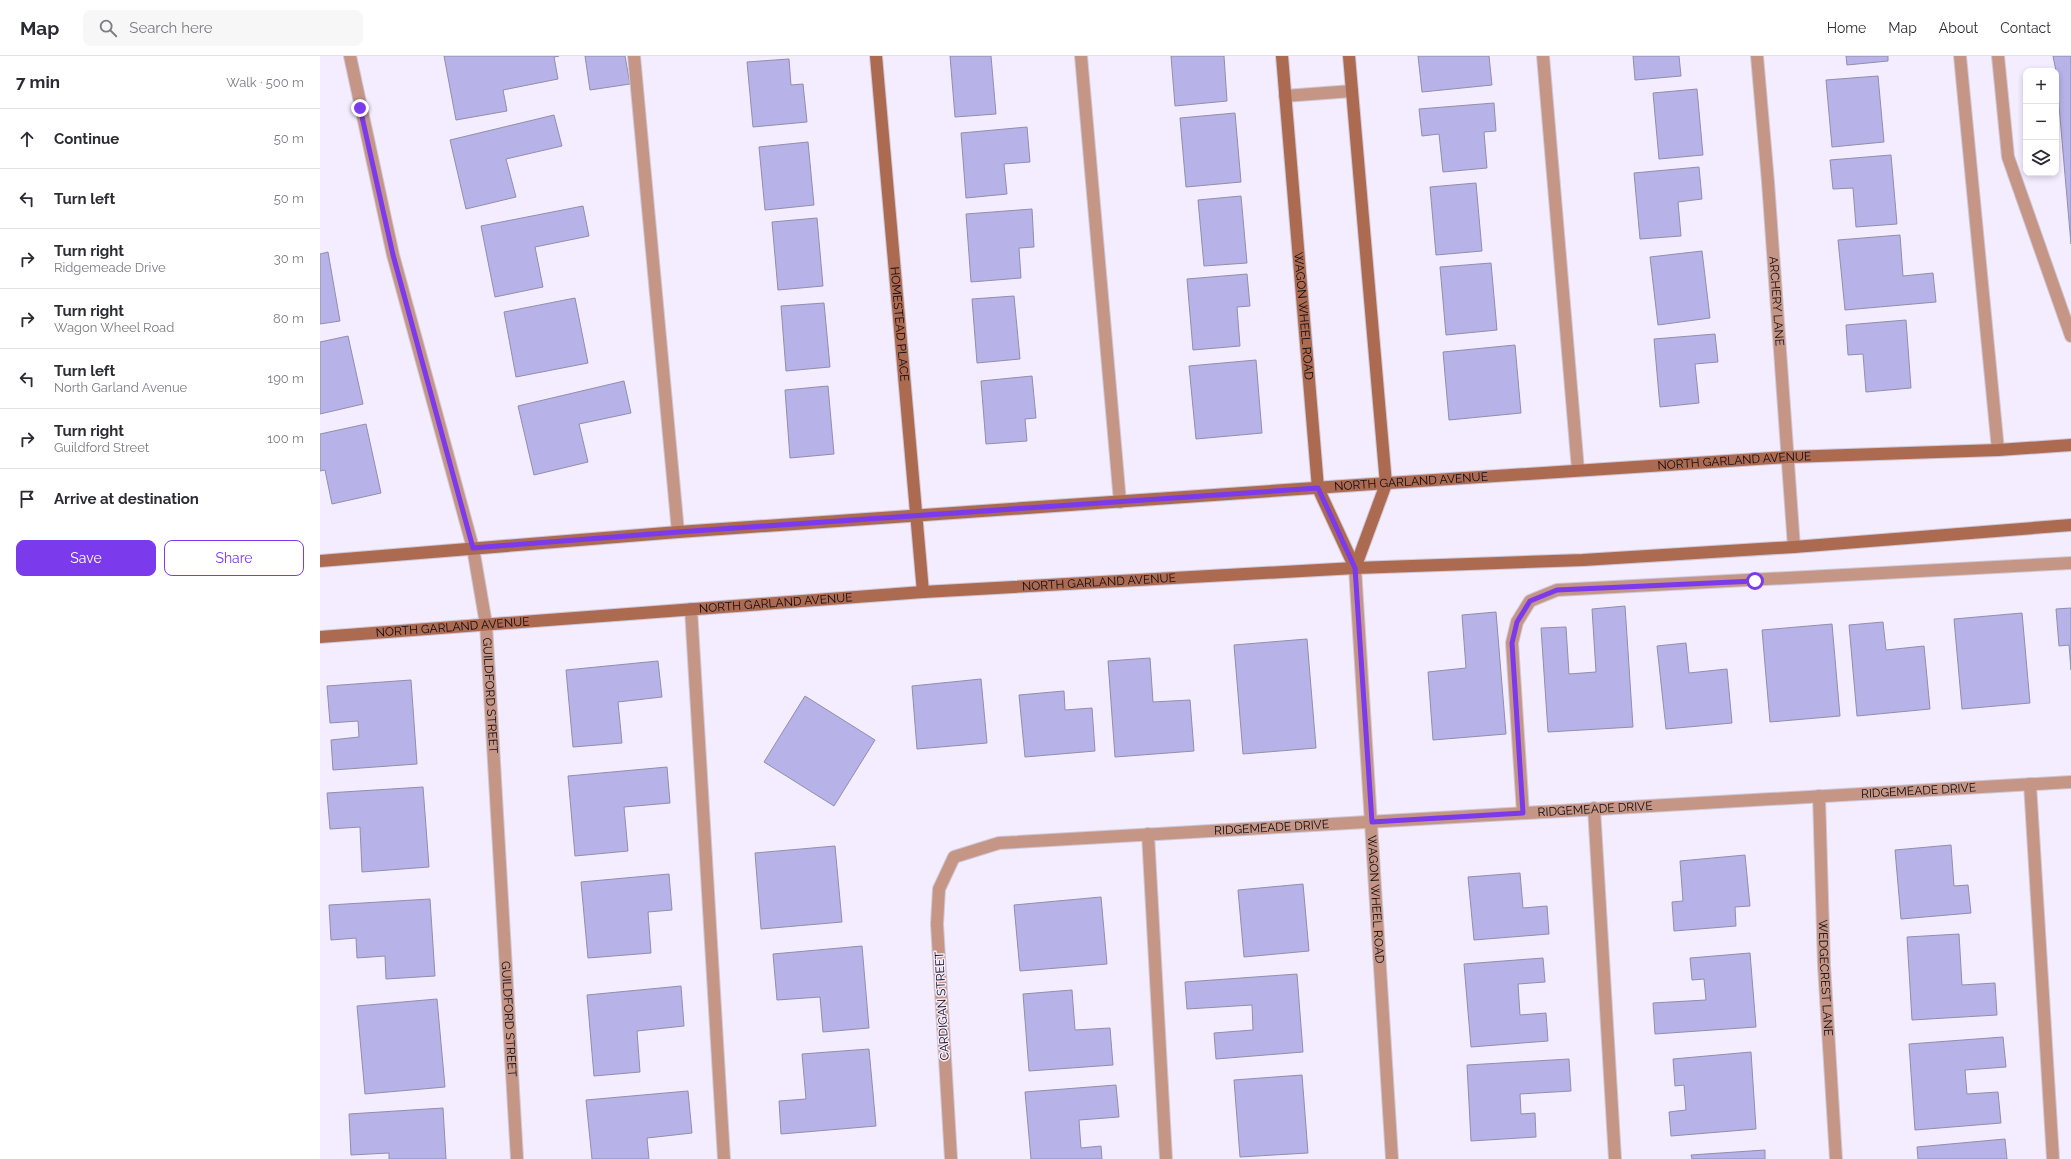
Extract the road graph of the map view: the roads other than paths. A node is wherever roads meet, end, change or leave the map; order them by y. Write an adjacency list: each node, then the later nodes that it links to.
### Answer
1 (350, 56): 25 (street, GUILDFORD STREET)
2 (634, 56): 23 (street)
3 (876, 56): 21 (main road, HOMESTEAD PLACE)
4 (1081, 56): 20 (street)
5 (1282, 56): 12 (main road, WAGON WHEEL ROAD)
6 (1349, 56): 11 (main road, WAGON WHEEL ROAD)
7 (1543, 56): 17 (street)
8 (1757, 56): 16 (street, ARCHERY LANE)
9 (1960, 56): 15 (street)
10 (1998, 56): 13 (street)
11 (1352, 91): 12 (street); 18 (main road, WAGON WHEEL ROAD)
12 (1285, 96): 19 (main road, WAGON WHEEL ROAD)
13 (2071, 336)
14 (2071, 445): 15 (main road, NORTH GARLAND AVENUE)
15 (1998, 450): 16 (main road, NORTH GARLAND AVENUE)
16 (1788, 458): 17 (main road, NORTH GARLAND AVENUE); 24 (street, ARCHERY LANE)
17 (1578, 470): 18 (main road, NORTH GARLAND AVENUE)
18 (1386, 484): 19 (main road, NORTH GARLAND AVENUE); 28 (main road, WAGON WHEEL ROAD)
19 (1318, 488): 20 (main road, NORTH GARLAND AVENUE); 28 (main road, WAGON WHEEL ROAD)
20 (1120, 502): 21 (main road, NORTH GARLAND AVENUE)
21 (916, 515): 23 (main road, NORTH GARLAND AVENUE); 29 (main road, HOMESTEAD PLACE)
22 (2071, 525): 24 (main road, NORTH GARLAND AVENUE)
23 (678, 532): 25 (main road, NORTH GARLAND AVENUE)
24 (1794, 547): 28 (main road, NORTH GARLAND AVENUE)
25 (473, 548): 26 (main road, NORTH GARLAND AVENUE); 31 (street, GUILDFORD STREET)
26 (320, 561)
27 (2071, 564): 37 (street)
28 (1355, 568): 29 (main road, NORTH GARLAND AVENUE); 38 (street, WAGON WHEEL ROAD)
29 (923, 592): 30 (main road, NORTH GARLAND AVENUE)
30 (690, 609): 31 (main road, NORTH GARLAND AVENUE); 42 (street)
31 (486, 624): 32 (main road, NORTH GARLAND AVENUE); 41 (street, GUILDFORD STREET)
32 (320, 637)
33 (2071, 782): 34 (street, RIDGEMEADE DRIVE)
34 (2030, 784): 35 (street, RIDGEMEADE DRIVE); 48 (street)
35 (1819, 796): 36 (street, RIDGEMEADE DRIVE); 47 (street, WEDGECREST LANE)
36 (1594, 808): 37 (street, RIDGEMEADE DRIVE); 46 (street)
37 (1523, 813): 38 (street, RIDGEMEADE DRIVE)
38 (1372, 822): 39 (street, RIDGEMEADE DRIVE); 45 (street, WAGON WHEEL ROAD)
39 (1148, 834): 40 (street, RIDGEMEADE DRIVE); 44 (street)
40 (954, 857): 43 (street, CARDIGAN STREET)
41 (517, 1159)
42 (724, 1159)
43 (951, 1159)
44 (1166, 1159)
45 (1392, 1159)
46 (1616, 1159)
47 (1836, 1159)
48 (2053, 1159)

